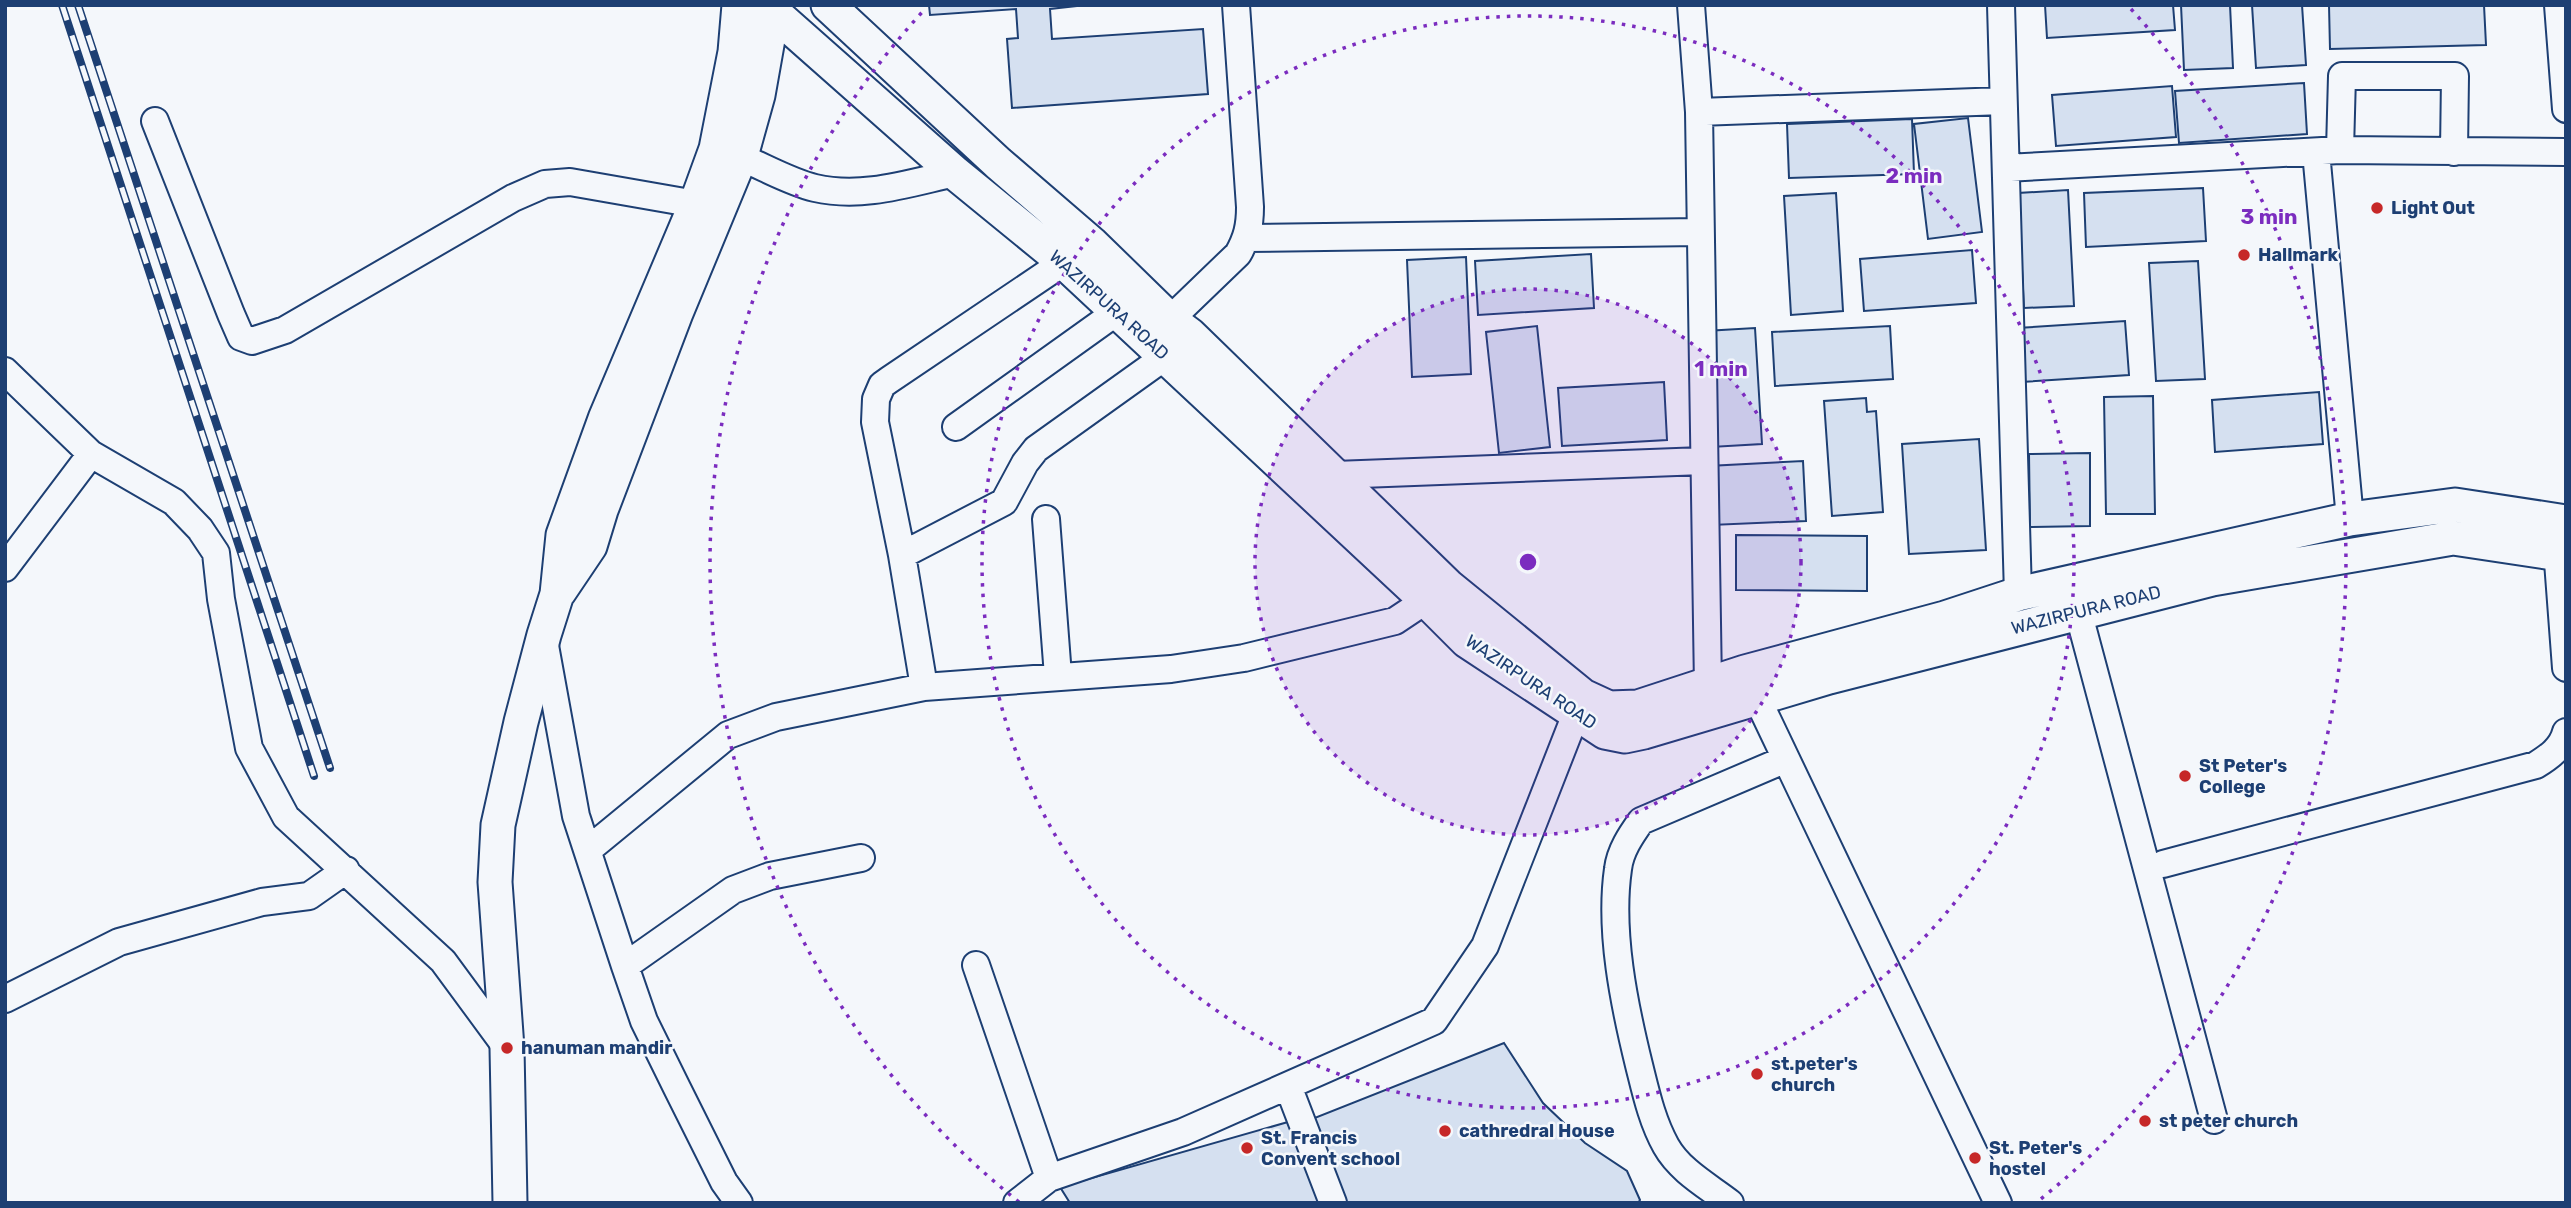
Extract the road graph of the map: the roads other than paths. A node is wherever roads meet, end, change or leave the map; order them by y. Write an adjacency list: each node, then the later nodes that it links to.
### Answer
1 (739, 5): 13 (main road)
2 (828, 5): 22 (main road, WAZIRPURA ROAD)
3 (1236, 5): 20 (street)
4 (1691, 5): 10 (street)
5 (2001, 5): 8 (street)
6 (2558, 5): 9 (street)
7 (767, 7): 13 (main road); 17 (main road, WAZIRPURA ROAD)
8 (2003, 101): 10 (street); 16 (street)
9 (2566, 109)
10 (1699, 112): 19 (street)
11 (155, 121): 18 (street)
12 (2328, 151): 14 (street); 14 (street); 16 (street); 30 (street)
13 (728, 152): 17 (street); 18 (main road); 35 (main road)
14 (2454, 152): 15 (street)
15 (2566, 152)
16 (2006, 168): 36 (street)
17 (955, 173): 21 (main road, WAZIRPURA ROAD)
18 (696, 204): 35 (main road)
19 (1699, 232): 20 (street); 27 (street)
20 (1247, 238): 23 (street)
21 (1063, 262): 22 (main road, WAZIRPURA ROAD); 32 (street)
22 (1129, 303): 23 (main road, WAZIRPURA ROAD); 25 (street)
23 (1169, 338): 28 (main road, WAZIRPURA ROAD); 32 (street); 34 (main road, WAZIRPURA ROAD)
24 (5, 371): 26 (street)
25 (956, 427)
26 (91, 454): 33 (street); 50 (street)
27 (1703, 461): 28 (street); 41 (street)
28 (1335, 475): 34 (main road, WAZIRPURA ROAD)
29 (1046, 519): 40 (street)
30 (2350, 519): 31 (main road, WAZIRPURA ROAD); 36 (main road, WAZIRPURA ROAD)
31 (2561, 537): 37 (main road, WAZIRPURA ROAD); 39 (street)
32 (902, 555): 42 (street)
33 (5, 568)
34 (1438, 593): 40 (street); 44 (main road, WAZIRPURA ROAD)
35 (557, 594): 38 (main road)
36 (2018, 594): 41 (main road, WAZIRPURA ROAD)
37 (2078, 611): 43 (main road, WAZIRPURA ROAD); 56 (street)
38 (544, 635): 47 (street); 54 (main road)
39 (2566, 668)
40 (1058, 676): 42 (street)
41 (1708, 686): 44 (main road, WAZIRPURA ROAD)
42 (924, 687): 47 (street)
43 (1757, 698): 44 (main road, WAZIRPURA ROAD); 46 (street)
44 (1579, 705): 55 (street)
45 (2566, 732): 49 (street)
46 (1786, 759): 62 (street); 63 (street)
47 (588, 850): 52 (street)
48 (861, 858): 52 (street)
49 (2163, 864)
50 (346, 870): 53 (street); 54 (street)
51 (976, 965): 57 (street)
52 (625, 967): 59 (street)
53 (5, 999)
54 (507, 1048): 58 (main road)
55 (1288, 1086): 57 (street); 61 (street)
56 (2214, 1120)
57 (1049, 1178): 60 (street)
58 (510, 1203)
59 (738, 1203)
60 (1017, 1203)
61 (1333, 1203)
62 (1730, 1203)
63 (1998, 1203)

